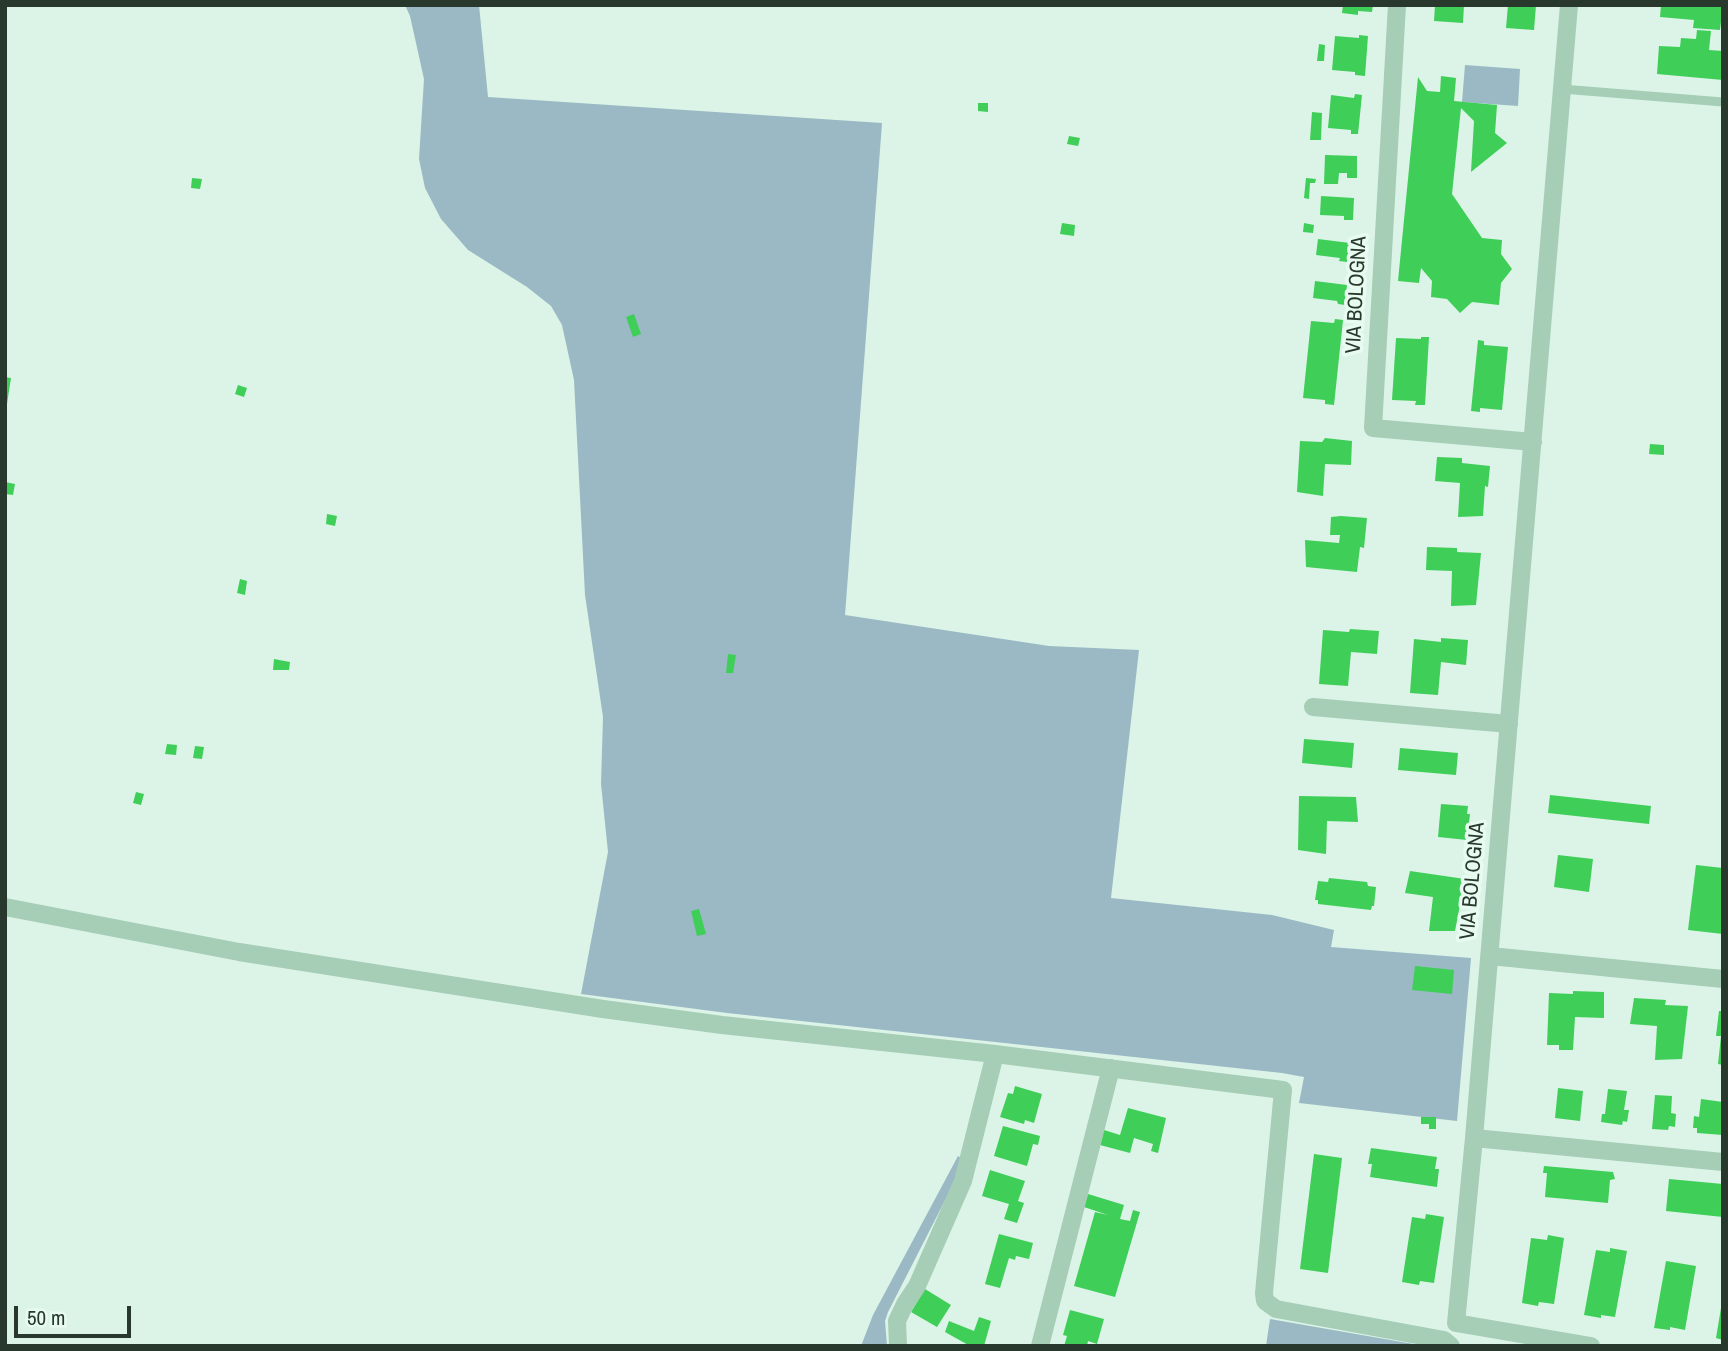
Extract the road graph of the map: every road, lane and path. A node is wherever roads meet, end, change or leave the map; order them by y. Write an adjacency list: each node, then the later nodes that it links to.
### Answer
1 (1397, 5): 5 (street, VIA BOLOGNA)
2 (1569, 5): 3 (street, VIA BOLOGNA)
3 (1562, 89): 4 (lane); 5 (street, VIA BOLOGNA)
4 (1723, 102)
5 (1533, 442): 7 (street, VIA BOLOGNA)
6 (1313, 707): 7 (street)
7 (1509, 724): 9 (street, VIA BOLOGNA)
8 (5, 907): 11 (street)
9 (1490, 956): 10 (street); 13 (street, VIA BOLOGNA)
10 (1723, 979)
11 (995, 1054): 12 (street); 15 (street)
12 (1111, 1068): 16 (street); 17 (street)
13 (1474, 1138): 14 (street); 18 (street, VIA BOLOGNA)
14 (1723, 1163)
15 (898, 1346)
16 (1040, 1346)
17 (1451, 1346)
18 (1591, 1346)

